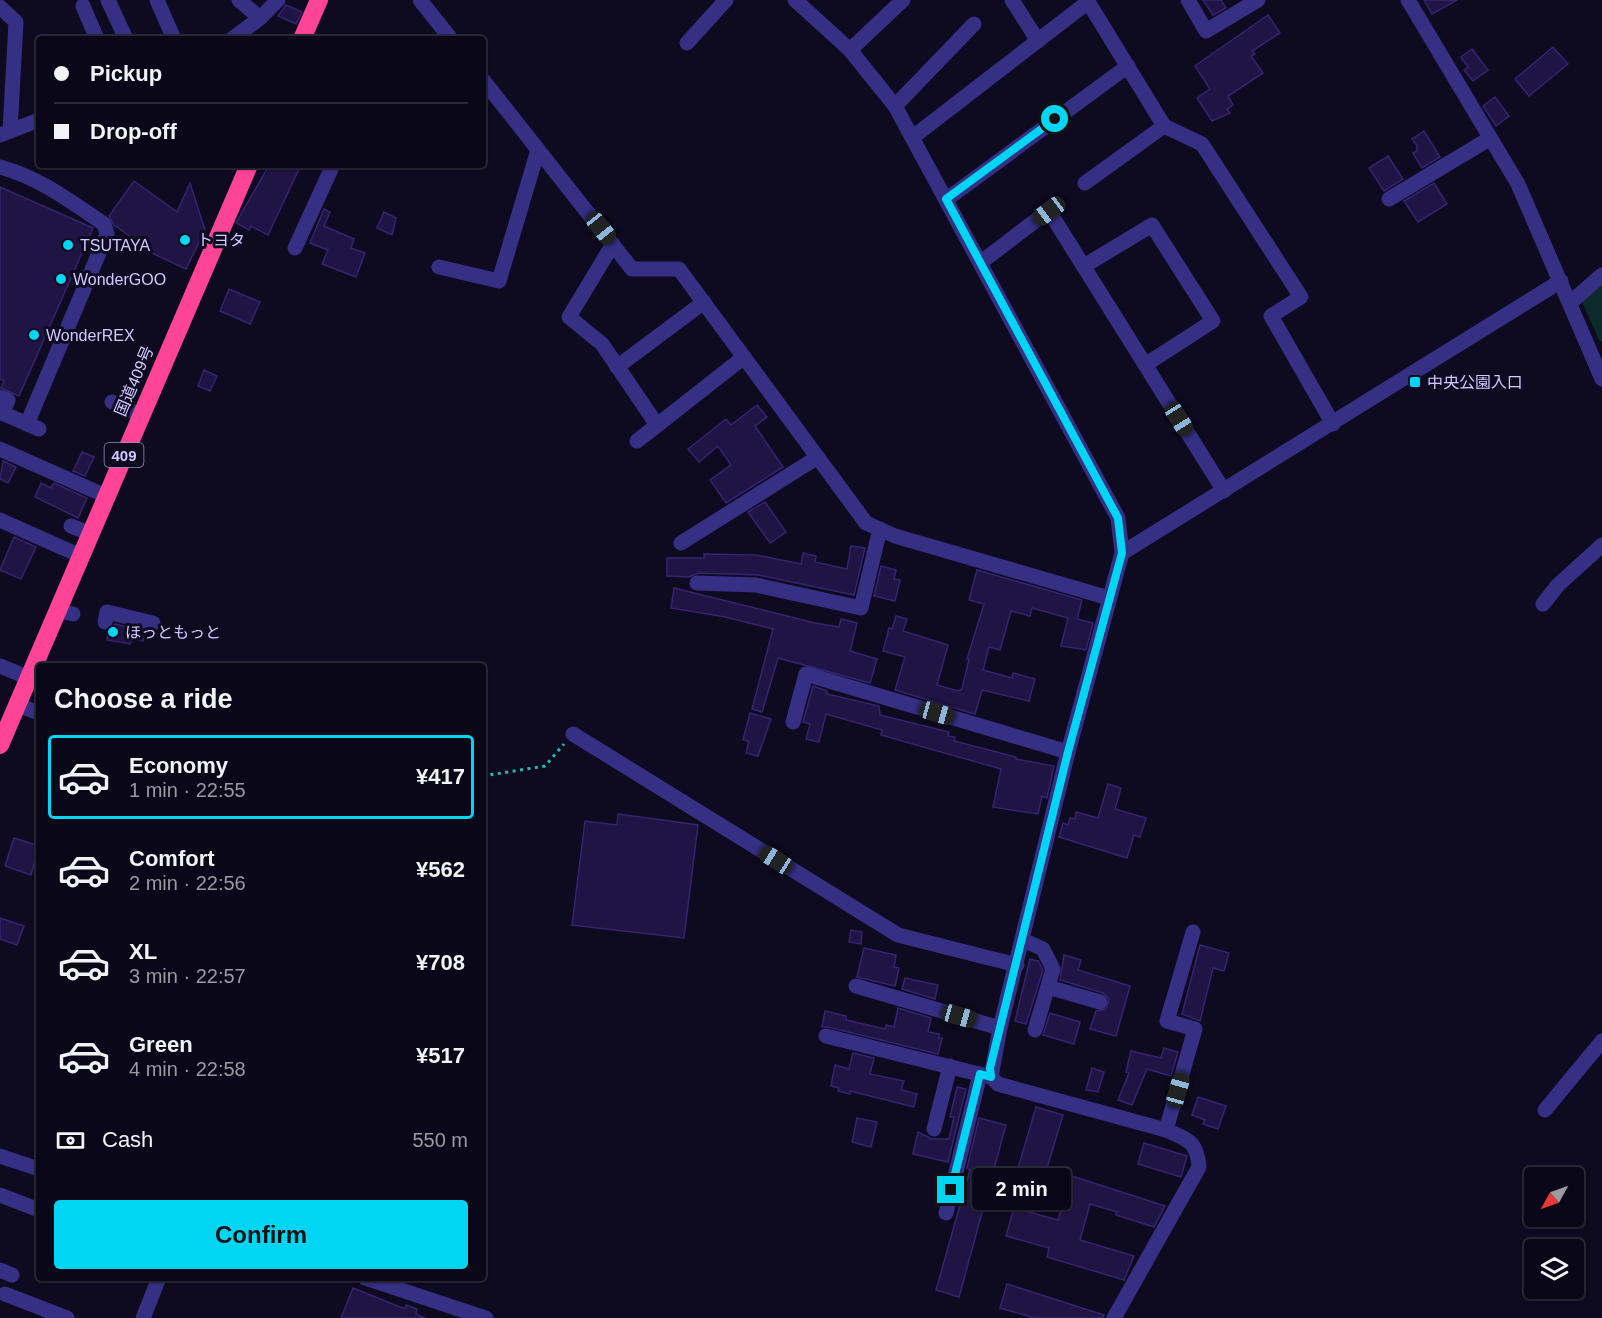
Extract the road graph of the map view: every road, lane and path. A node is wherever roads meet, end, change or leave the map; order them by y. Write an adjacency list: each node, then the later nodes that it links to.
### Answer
1 (108, 0): 20 (street)
2 (157, 0): 21 (street)
3 (239, 0): 17 (street)
4 (278, 0): 17 (street)
5 (319, 0): 23 (highway)
6 (420, 0): 24 (street)
7 (726, 0): 26 (street)
8 (795, 0): 27 (street)
9 (903, 0): 27 (street)
10 (1012, 0): 25 (street)
11 (1188, 0): 12 (street)
12 (1258, 0)
13 (1408, 0): 35 (street)
14 (1088, 1): 25 (street); 28 (street)
15 (83, 6): 19 (street)
16 (0, 7): 33 (street)
17 (260, 18): 22 (street)
18 (974, 24): 30 (street)
19 (95, 36)
20 (125, 36)
21 (173, 36)
22 (236, 36)
23 (303, 36)
24 (449, 36)
25 (1038, 40): 34 (street)
26 (687, 43)
27 (850, 50): 30 (street)
28 (1128, 66): 32 (street); 41 (street)
29 (486, 84): 36 (street)
30 (895, 106): 34 (street)
31 (36, 121): 33 (street)
32 (1164, 126): 40 (street); 59 (street)
33 (5, 133)
34 (913, 136): 41 (street)
35 (1489, 138): 42 (street); 49 (street)
36 (538, 150): 43 (street); 47 (street)
37 (0, 167): 56 (street)
38 (248, 168): 58 (highway, 国道409号 / 409)
39 (332, 168): 44 (street)
40 (1085, 183)
41 (946, 199): 45 (street)
42 (1389, 199)
43 (613, 244): 50 (street); 54 (street)
44 (295, 249)
45 (980, 263): 46 (street); 72 (street)
46 (1084, 266): 53 (street); 53 (street)
47 (439, 267)
48 (1602, 275): 51 (street)
49 (1561, 282): 51 (street); 59 (street)
50 (704, 302): 52 (street); 54 (street)
51 (1570, 303): 55 (street)
52 (744, 357): 60 (street); 63 (street)
53 (1145, 365): 64 (street)
54 (617, 367): 60 (street)
55 (1602, 379)
56 (0, 396)
57 (112, 402): 58 (street)
58 (140, 415): 65 (highway, 国道409号 / 409)
59 (1333, 424): 64 (street)
60 (657, 425): 61 (street)
61 (637, 441)
62 (0, 449): 65 (street)
63 (818, 457): 68 (street); 70 (street)
64 (1224, 491): 72 (street)
65 (106, 496): 69 (highway, 国道409号 / 409)
66 (0, 520): 73 (street)
67 (71, 526): 69 (street)
68 (880, 529): 74 (street); 75 (street)
69 (91, 534): 73 (highway, 国道409号 / 409)
70 (681, 543)
71 (1602, 545): 76 (street)
72 (1122, 553): 75 (street)
73 (81, 556): 80 (highway, 国道409号 / 409)
74 (697, 583)
75 (1109, 598): 86 (street)
76 (1543, 604)
77 (105, 621): 78 (street)
78 (153, 622)
79 (0, 666): 80 (street)
80 (29, 678): 81 (highway, 国道409号 / 409)
81 (17, 705): 82 (street); 85 (highway, 国道409号 / 409)
82 (36, 712)
83 (794, 722): 86 (street)
84 (573, 734): 87 (path); 90 (street)
85 (0, 745)
86 (1068, 752): 89 (street)
87 (486, 776)
88 (1193, 932): 102 (street)
89 (1023, 940): 90 (street); 92 (street)
90 (1017, 965): 94 (street)
91 (856, 986): 94 (street)
92 (1048, 987): 93 (street); 95 (street)
93 (1100, 1002)
94 (1000, 1028): 99 (street)
95 (1035, 1030)
96 (826, 1036): 98 (street)
97 (1602, 1041): 100 (street)
98 (950, 1066): 99 (street); 101 (street)
99 (986, 1075): 102 (street); 107 (street)
100 (1545, 1110)
101 (934, 1129)
102 (1166, 1130): 115 (street)
103 (11, 1156): 104 (street)
104 (36, 1168)
105 (0, 1195): 106 (street)
106 (36, 1209)
107 (946, 1213)
108 (158, 1281): 113 (street)
109 (372, 1281): 111 (street)
110 (5, 1286): 112 (street)
111 (451, 1313): 114 (street)
112 (67, 1318)
113 (143, 1318)
114 (486, 1318)
115 (1114, 1318)

